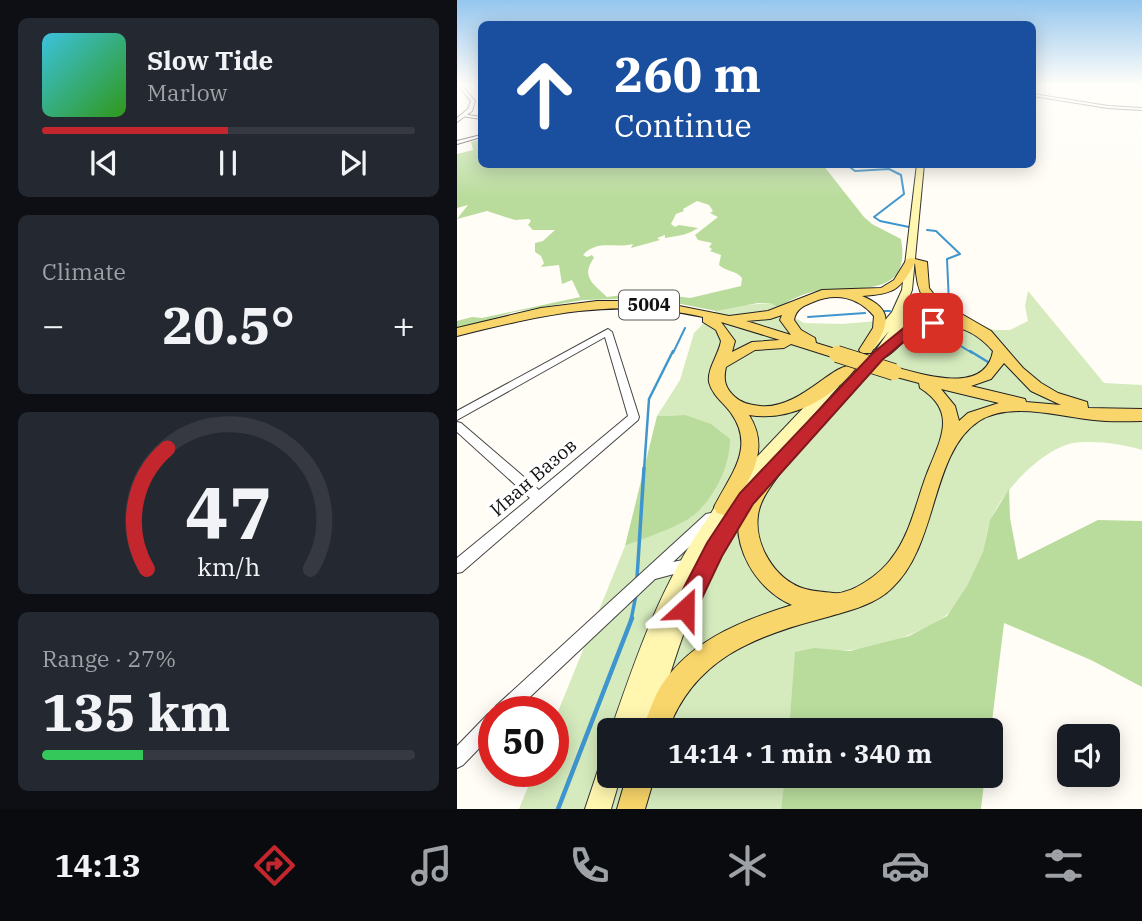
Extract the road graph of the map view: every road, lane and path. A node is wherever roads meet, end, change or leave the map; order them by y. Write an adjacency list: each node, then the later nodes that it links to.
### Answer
1 (478, 137): 2 (street)
2 (460, 143)
3 (921, 168): 5 (main road)
4 (927, 168): 5 (main road)
5 (916, 262): 6 (main road); 10 (main road); 14 (main road)
6 (838, 293): 7 (main road); 14 (main road)
7 (799, 302): 9 (main road); 13 (main road)
8 (687, 309): 9 (main road, 5004); 11 (main road, 5004); 15 (main road)
9 (711, 316): 13 (main road, 5004)
10 (974, 327): 12 (main road); 14 (main road)
11 (457, 332)
12 (1000, 349): 17 (main road); 22 (main road)
13 (832, 353): 15 (main road); 17 (main road, 5004, bridge)
14 (872, 353): 16 (main road); 25 (main road)
15 (722, 364): 18 (main road)
16 (848, 369): 18 (main road); 27 (main road)
17 (899, 373): 19 (main road, 5004); 24 (main road)
18 (733, 404): 27 (main road)
19 (1055, 411): 22 (main road, 5004); 24 (main road)
20 (1142, 415): 22 (main road, 5004)
21 (457, 416): 26 (street, Иван Вазов)
22 (1121, 416)
23 (457, 426): 26 (street)
24 (951, 437): 31 (main road)
25 (777, 464): 31 (main road); 34 (main road)
26 (537, 497): 29 (street, Иван Вазов)
27 (724, 507): 28 (main road); 30 (street)
28 (688, 565): 30 (street); 33 (main road)
29 (457, 567)
30 (650, 574): 32 (street)
31 (837, 603): 35 (main road)
32 (519, 696)
33 (627, 718)
34 (646, 718)
35 (660, 718)
36 (478, 737): 37 (street)
37 (457, 759)
38 (604, 788): 41 (main road)
39 (628, 788): 42 (main road)
40 (637, 788): 43 (main road)
41 (598, 809)
42 (623, 809)
43 (631, 809)

